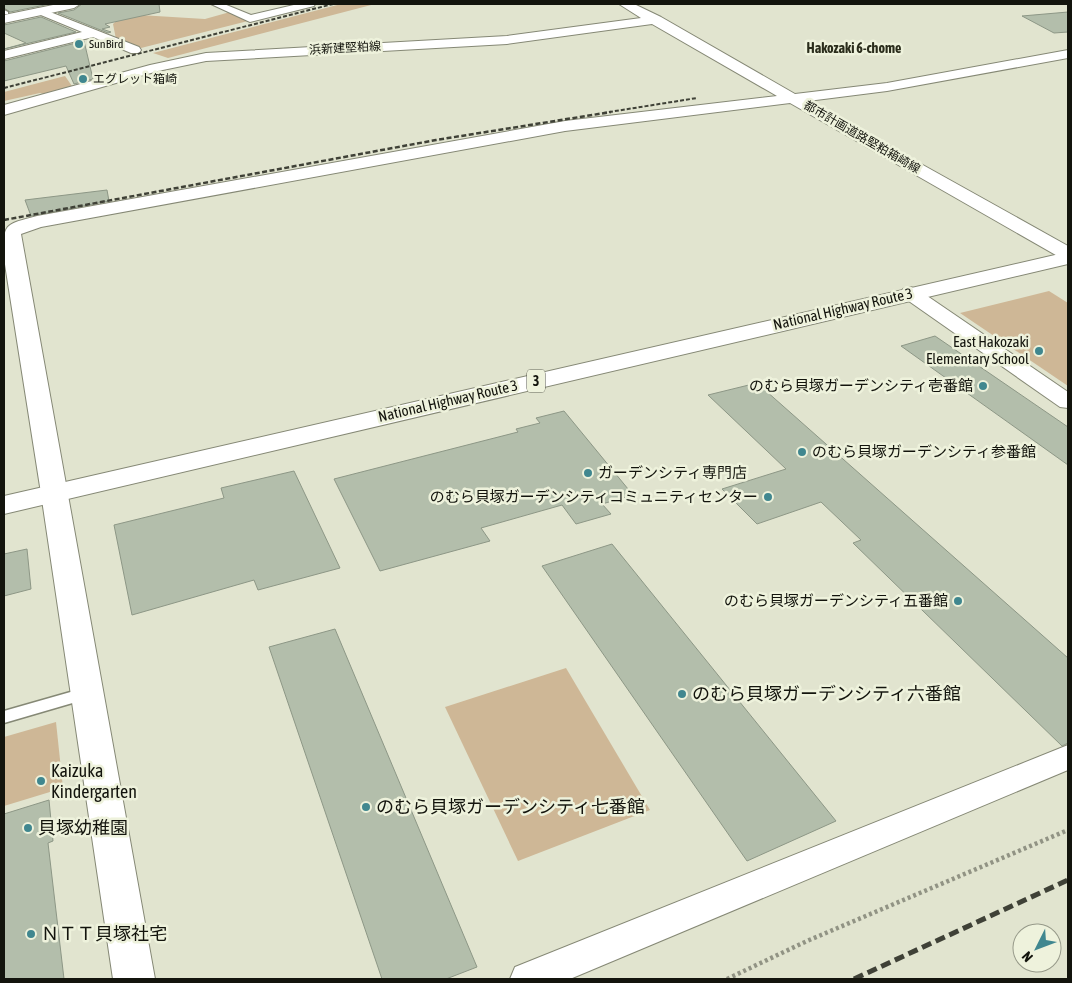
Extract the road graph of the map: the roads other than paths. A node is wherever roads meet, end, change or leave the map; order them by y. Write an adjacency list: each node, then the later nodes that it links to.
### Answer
1 (74, 4): 5 (main road)
2 (216, 4): 3 (street)
3 (310, 4)
4 (625, 4): 7 (main road)
5 (40, 11): 6 (main road); 8 (street)
6 (5, 15)
7 (656, 20): 12 (main road, 都市計画道路堅粕箱崎線); 13 (main road, 浜新建堅粕線)
8 (94, 33): 9 (street); 10 (street)
9 (135, 50)
10 (4, 55)
11 (1064, 57): 12 (main road)
12 (794, 98): 14 (main road); 15 (main road, 都市計画道路堅粕箱崎線)
13 (4, 110)
14 (9, 230): 17 (main road)
15 (1068, 254)
16 (1068, 258): 18 (main road, National Highway Route 3 / 3)
17 (10, 276): 20 (main road)
18 (910, 293): 19 (street); 20 (main road, National Highway Route 3 / 3)
19 (1068, 402)
20 (55, 493): 21 (main road, National Highway Route 3 / 3); 22 (main road)
21 (4, 505)
22 (88, 693): 23 (lane); 25 (main road)
23 (4, 717)
24 (1068, 757): 26 (street)
25 (134, 979)
26 (528, 979)

